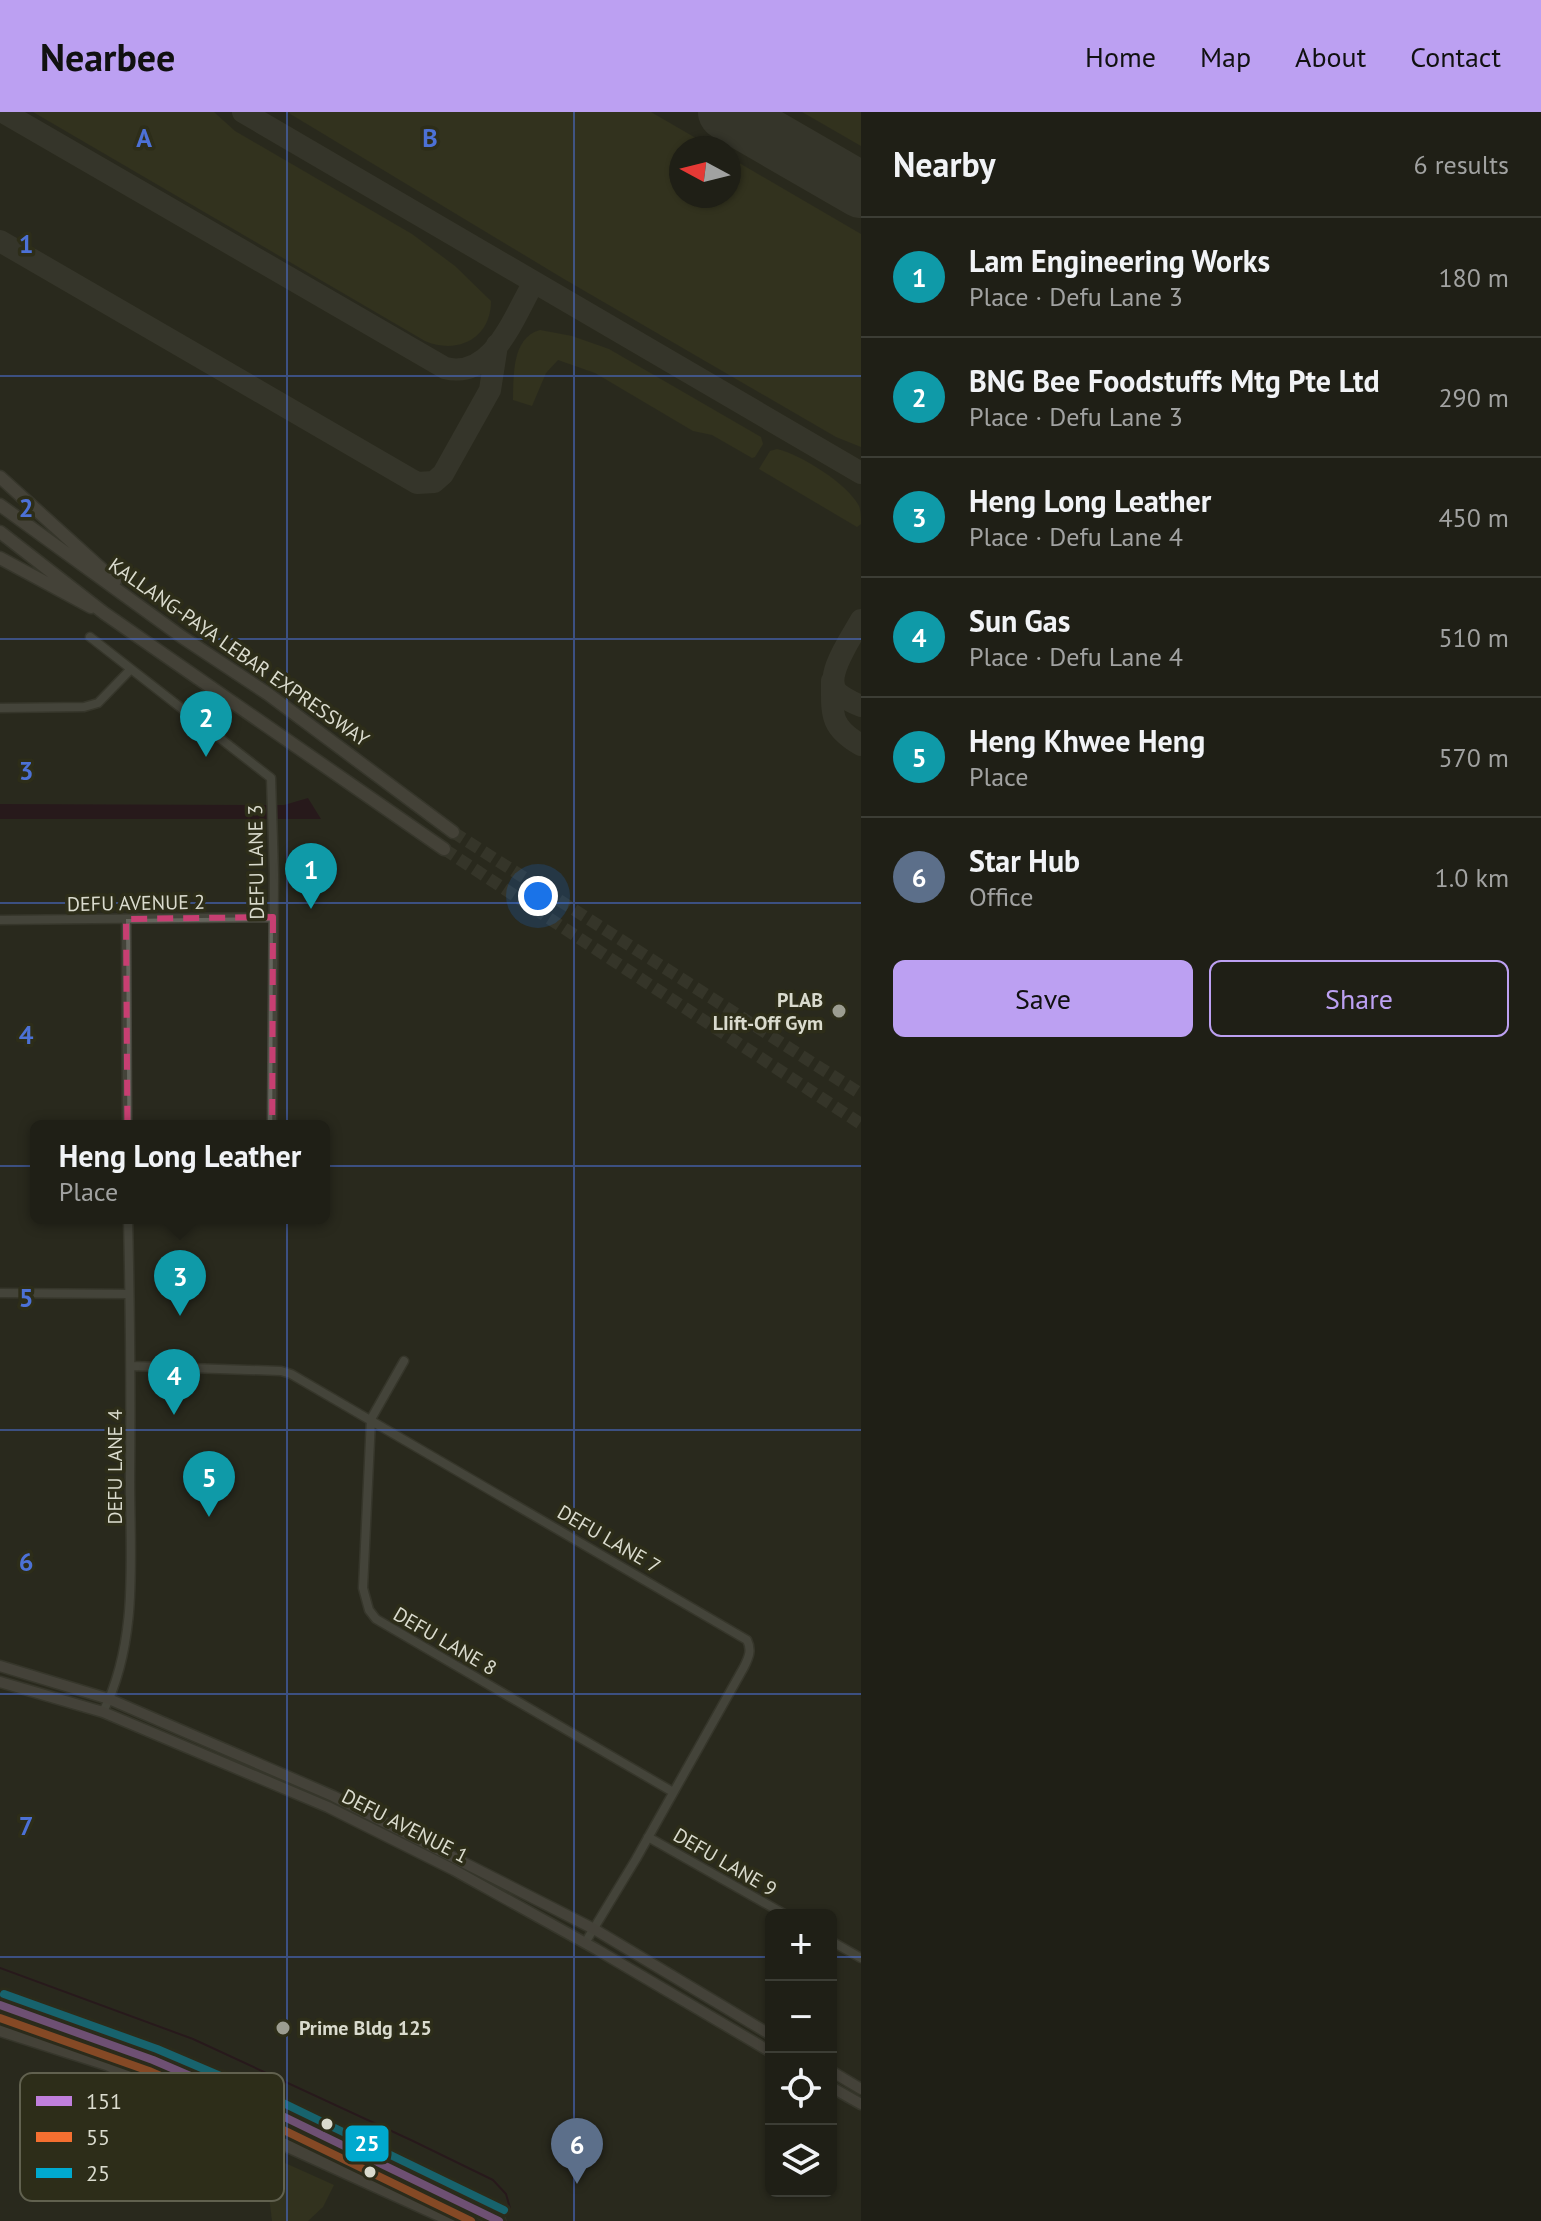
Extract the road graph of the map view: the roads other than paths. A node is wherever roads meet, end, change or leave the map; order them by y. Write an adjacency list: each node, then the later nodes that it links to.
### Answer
1 (0, 477): 5 (highway)
2 (0, 505): 5 (highway, KALLANG-PAYA LEBAR EXPRESSWAY)
3 (0, 532): 6 (highway)
4 (0, 558): 6 (highway)
5 (139, 606): 10 (highway, KALLANG-PAYA LEBAR EXPRESSWAY)
6 (104, 613): 11 (highway)
7 (90, 637): 8 (street, DEFU LANE 3)
8 (130, 670): 9 (street); 12 (street, DEFU LANE 3)
9 (0, 708)
10 (453, 832)
11 (444, 849)
12 (273, 917): 13 (street, DEFU AVENUE 2); 16 (street, DEFU LANE 3)
13 (126, 919): 14 (street, DEFU AVENUE 2); 15 (street)
14 (0, 920)
15 (127, 1120)
16 (272, 1120)
17 (128, 1224): 19 (street, DEFU LANE 4)
18 (0, 1293): 19 (street)
19 (129, 1294): 21 (street, DEFU LANE 4)
20 (404, 1361): 22 (street)
21 (131, 1366): 22 (street, DEFU LANE 7); 25 (street, DEFU LANE 4)
22 (371, 1419): 27 (street, DEFU LANE 8); 27 (street, DEFU LANE 7)
23 (0, 1666): 25 (main road, DEFU AVENUE 1)
24 (0, 1682): 26 (main road, DEFU AVENUE 1)
25 (109, 1699): 26 (street, DEFU LANE 4); 30 (main road, DEFU AVENUE 1)
26 (103, 1712): 31 (main road, DEFU AVENUE 1)
27 (673, 1792): 28 (street, DEFU LANE 7)
28 (648, 1837): 29 (street, DEFU LANE 9); 30 (street, DEFU LANE 7)
29 (775, 1909)
30 (594, 1929): 31 (street, DEFU LANE 7); 36 (main road, DEFU AVENUE 1)
31 (585, 1943): 38 (main road, DEFU AVENUE 1)
32 (837, 1944): 33 (street)
33 (861, 1958)
34 (0, 2005): 37 (highway)
35 (0, 2030): 39 (highway)
36 (765, 2031)
37 (94, 2037): 39 (highway); 41 (highway)
38 (765, 2048)
39 (107, 2064): 40 (highway)
40 (127, 2073)
41 (181, 2073)
42 (837, 2075): 43 (main road)
43 (861, 2089)
44 (837, 2090): 45 (main road)
45 (861, 2104)
46 (284, 2117): 49 (highway)
47 (284, 2144): 48 (highway)
48 (453, 2221)
49 (499, 2221)

